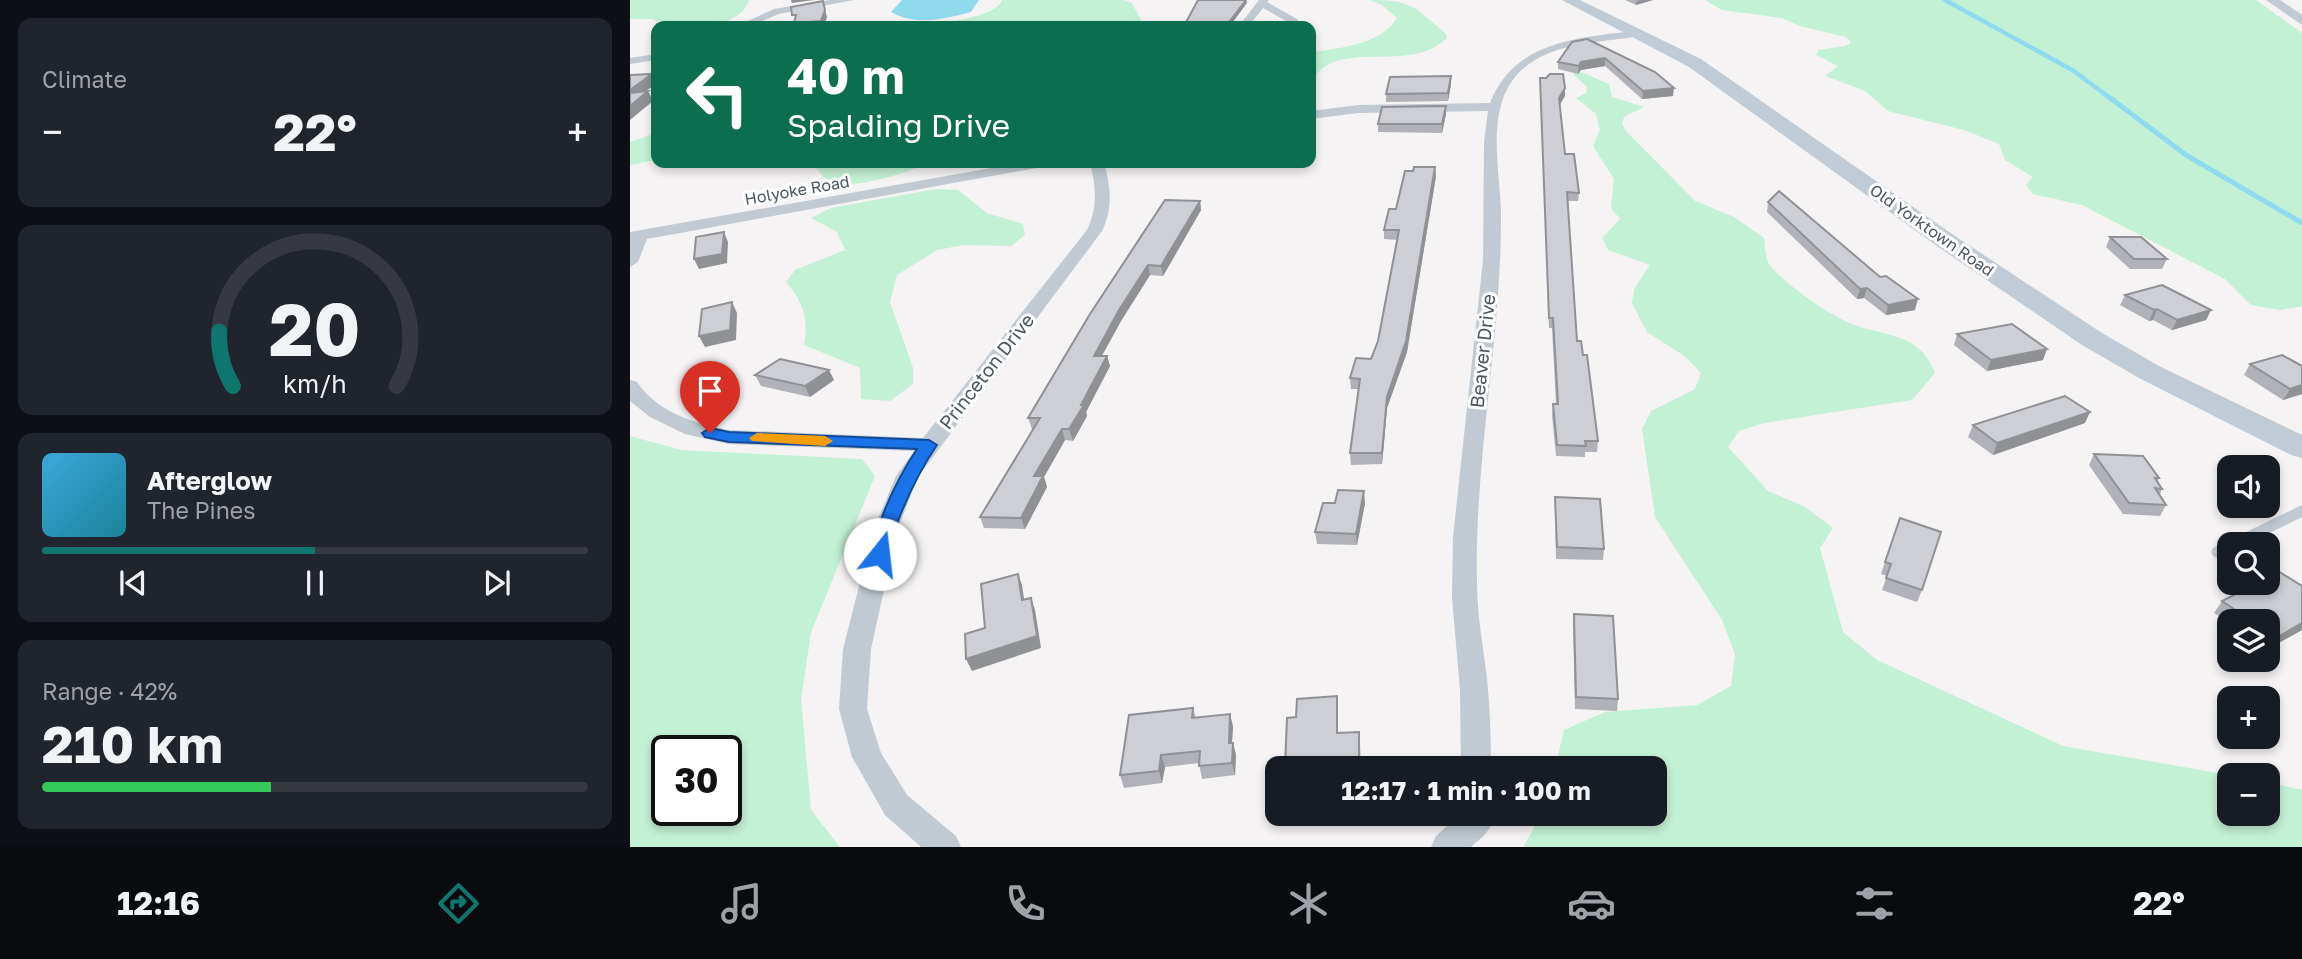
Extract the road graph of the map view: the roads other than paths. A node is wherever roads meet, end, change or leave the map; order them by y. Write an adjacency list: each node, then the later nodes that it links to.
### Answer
1 (776, 0): 6 (street)
2 (849, 0): 6 (street)
3 (1569, 0): 11 (main road, Old Yorktown Road)
4 (2272, 0): 10 (street)
5 (1263, 2): 8 (street); 9 (street)
6 (777, 11): 7 (street)
7 (754, 21)
8 (1248, 21)
9 (1293, 21)
10 (2302, 21)
11 (1640, 33): 14 (street, Beaver Drive); 22 (main road, Old Yorktown Road)
12 (651, 58): 13 (street)
13 (630, 61)
14 (1496, 107): 15 (street); 25 (street, Beaver Drive)
15 (1316, 114)
16 (1014, 168): 18 (street, Holyoke Road)
17 (1098, 168): 21 (street, Princeton Drive)
18 (635, 236): 19 (street)
19 (630, 262)
20 (630, 386): 21 (street)
21 (929, 445): 27 (street, Princeton Drive)
22 (2302, 448)
23 (2302, 511): 24 (lane)
24 (2259, 532)
25 (1476, 756)
26 (1472, 826): 28 (street)
27 (945, 847)
28 (1447, 847)

